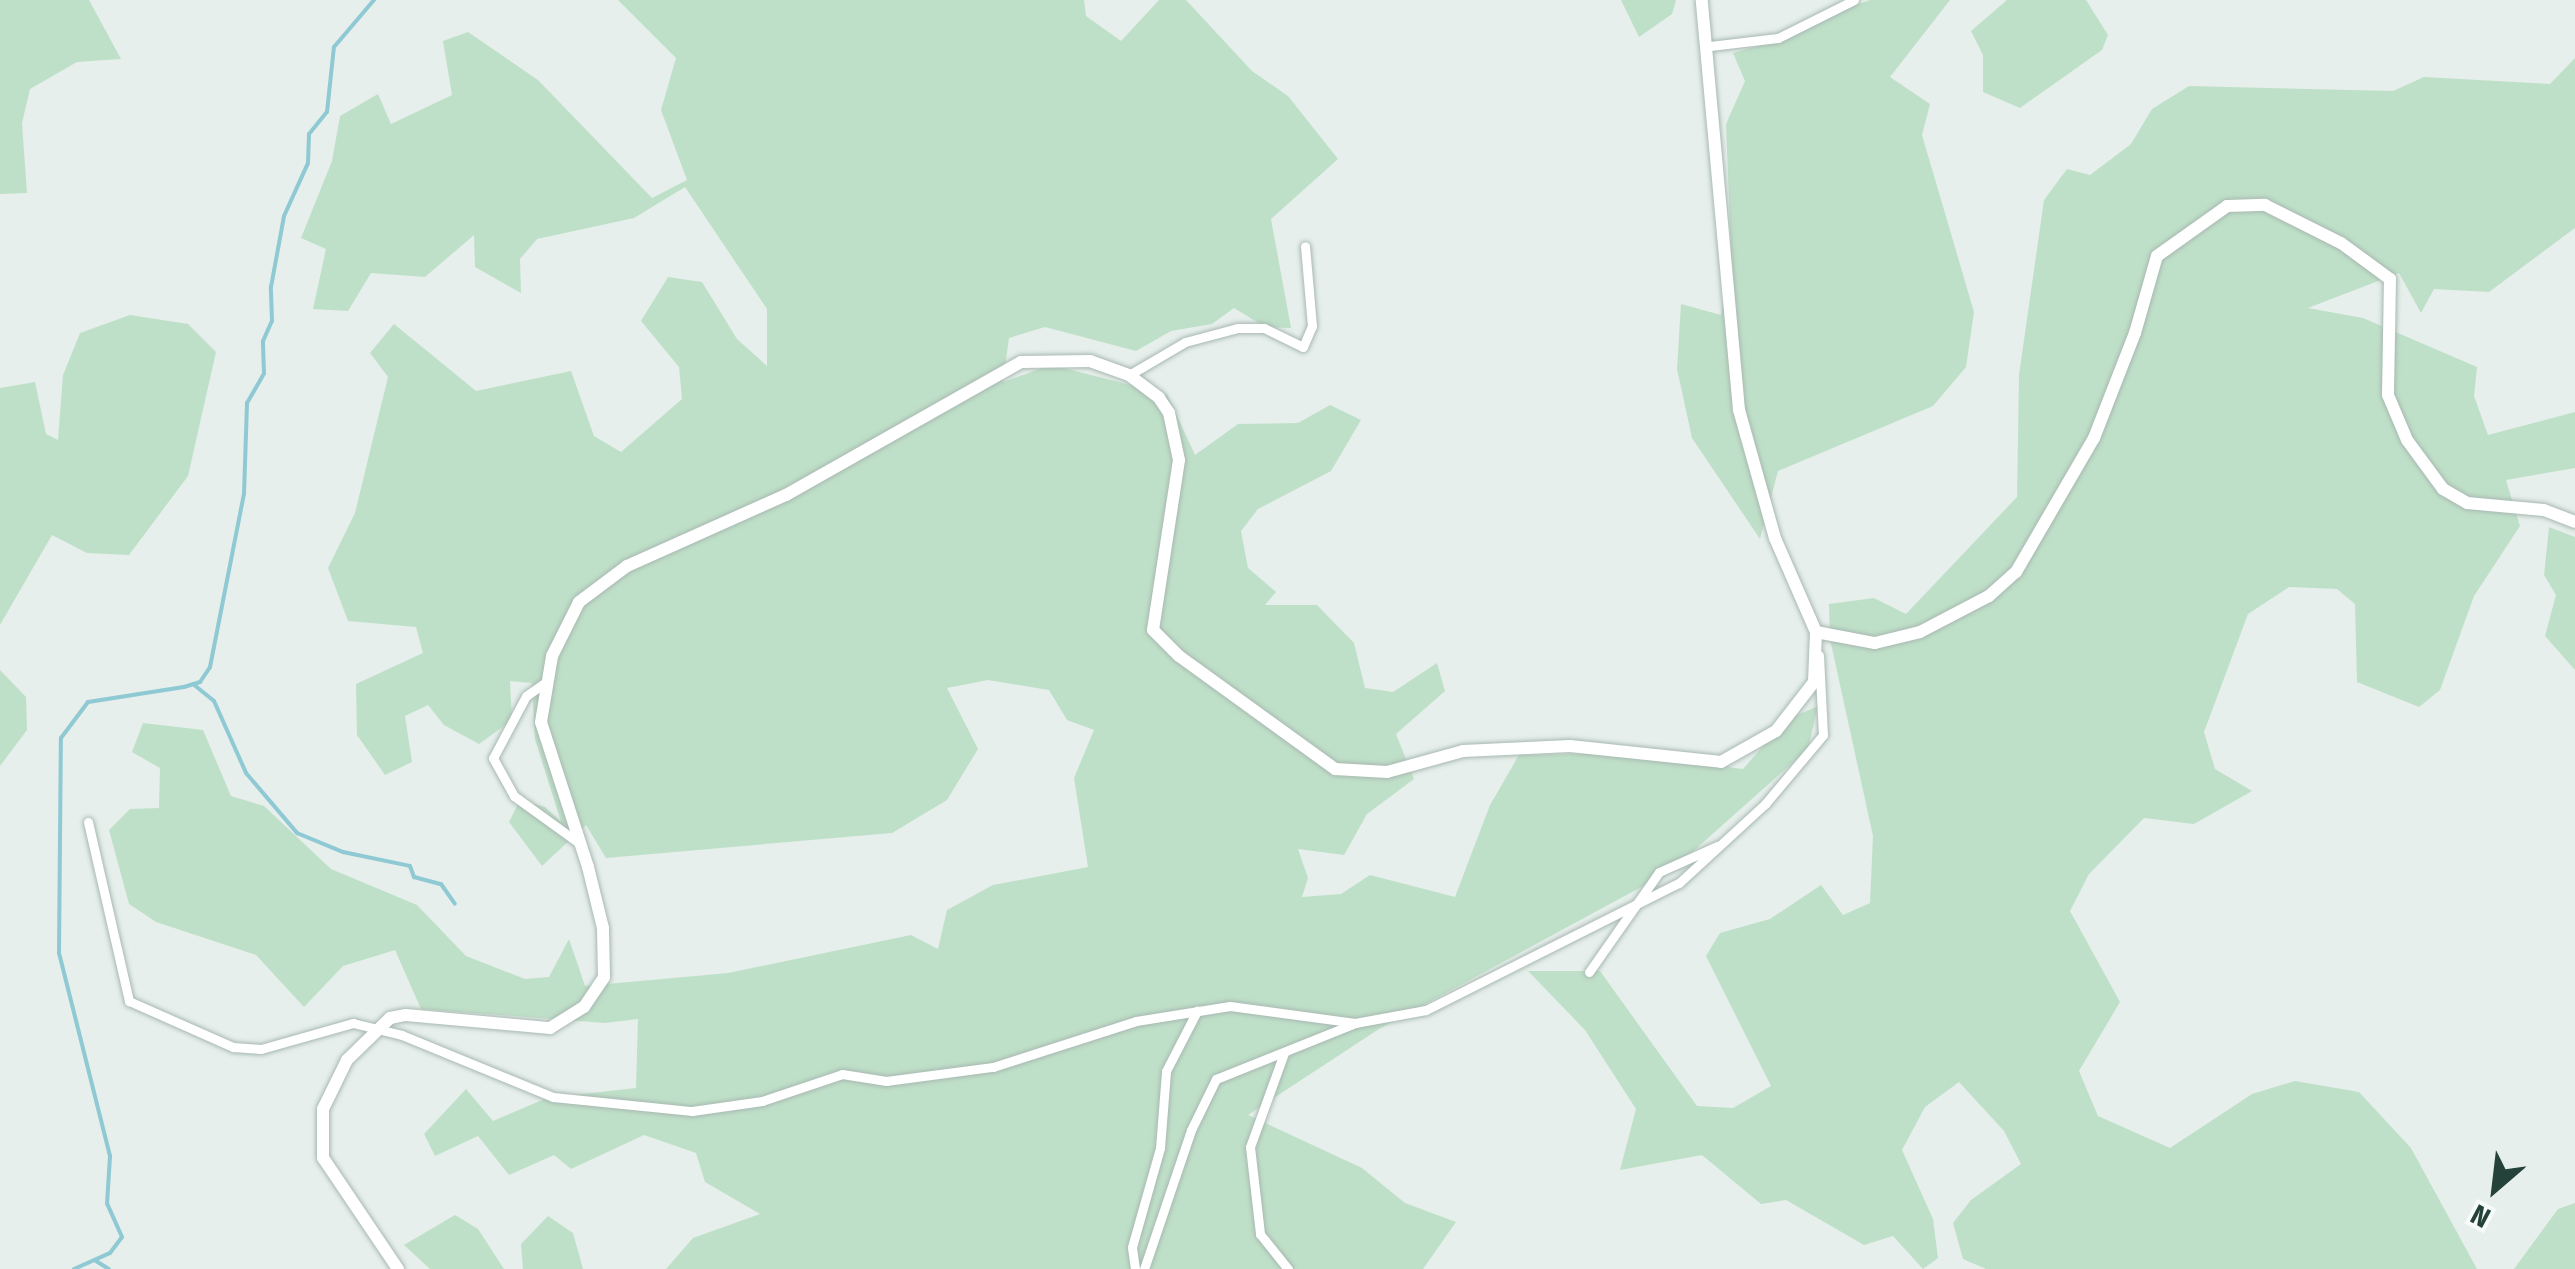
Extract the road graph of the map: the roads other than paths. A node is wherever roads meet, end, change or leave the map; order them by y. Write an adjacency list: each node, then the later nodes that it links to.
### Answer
1 (1702, 0): 3 (street)
2 (1854, 0): 3 (street)
3 (1710, 46): 7 (street)
4 (1305, 246): 5 (street)
5 (1129, 375): 7 (street); 8 (street)
6 (2575, 522): 7 (street)
7 (1816, 632): 11 (street)
8 (546, 682): 10 (street); 10 (street)
9 (88, 822): 16 (street)
10 (579, 844): 16 (street)
11 (1720, 845): 12 (street); 12 (street)
12 (1634, 905): 13 (street); 15 (street)
13 (1589, 972)
14 (1196, 1011): 15 (street); 16 (street); 19 (street)
15 (1355, 1023): 17 (street)
16 (380, 1028): 18 (street)
17 (1284, 1053): 20 (street); 21 (street)
18 (398, 1269)
19 (1135, 1269)
20 (1144, 1269)
21 (1288, 1269)

